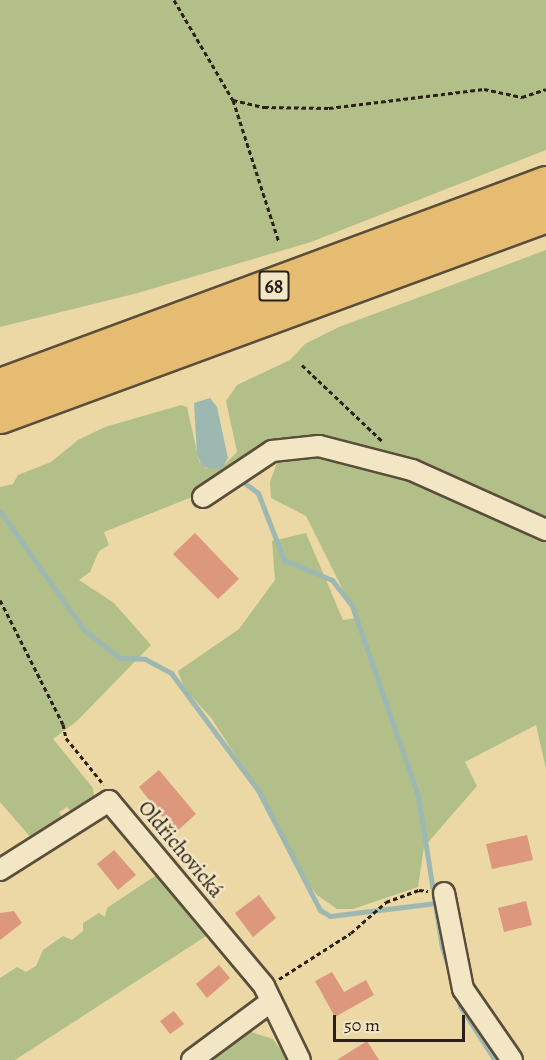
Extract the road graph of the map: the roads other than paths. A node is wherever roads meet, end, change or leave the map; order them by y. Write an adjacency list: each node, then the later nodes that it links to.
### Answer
1 (546, 183): 3 (highway, 68)
2 (546, 215): 4 (highway, 68)
3 (0, 385)
4 (0, 416)
5 (202, 497): 6 (street)
6 (546, 530)
7 (0, 870): 9 (street, Oldřichovická)
8 (444, 893): 12 (street)
9 (267, 994): 10 (street); 11 (street, Oldřichovická)
10 (192, 1060)
11 (300, 1060)
12 (512, 1060)

